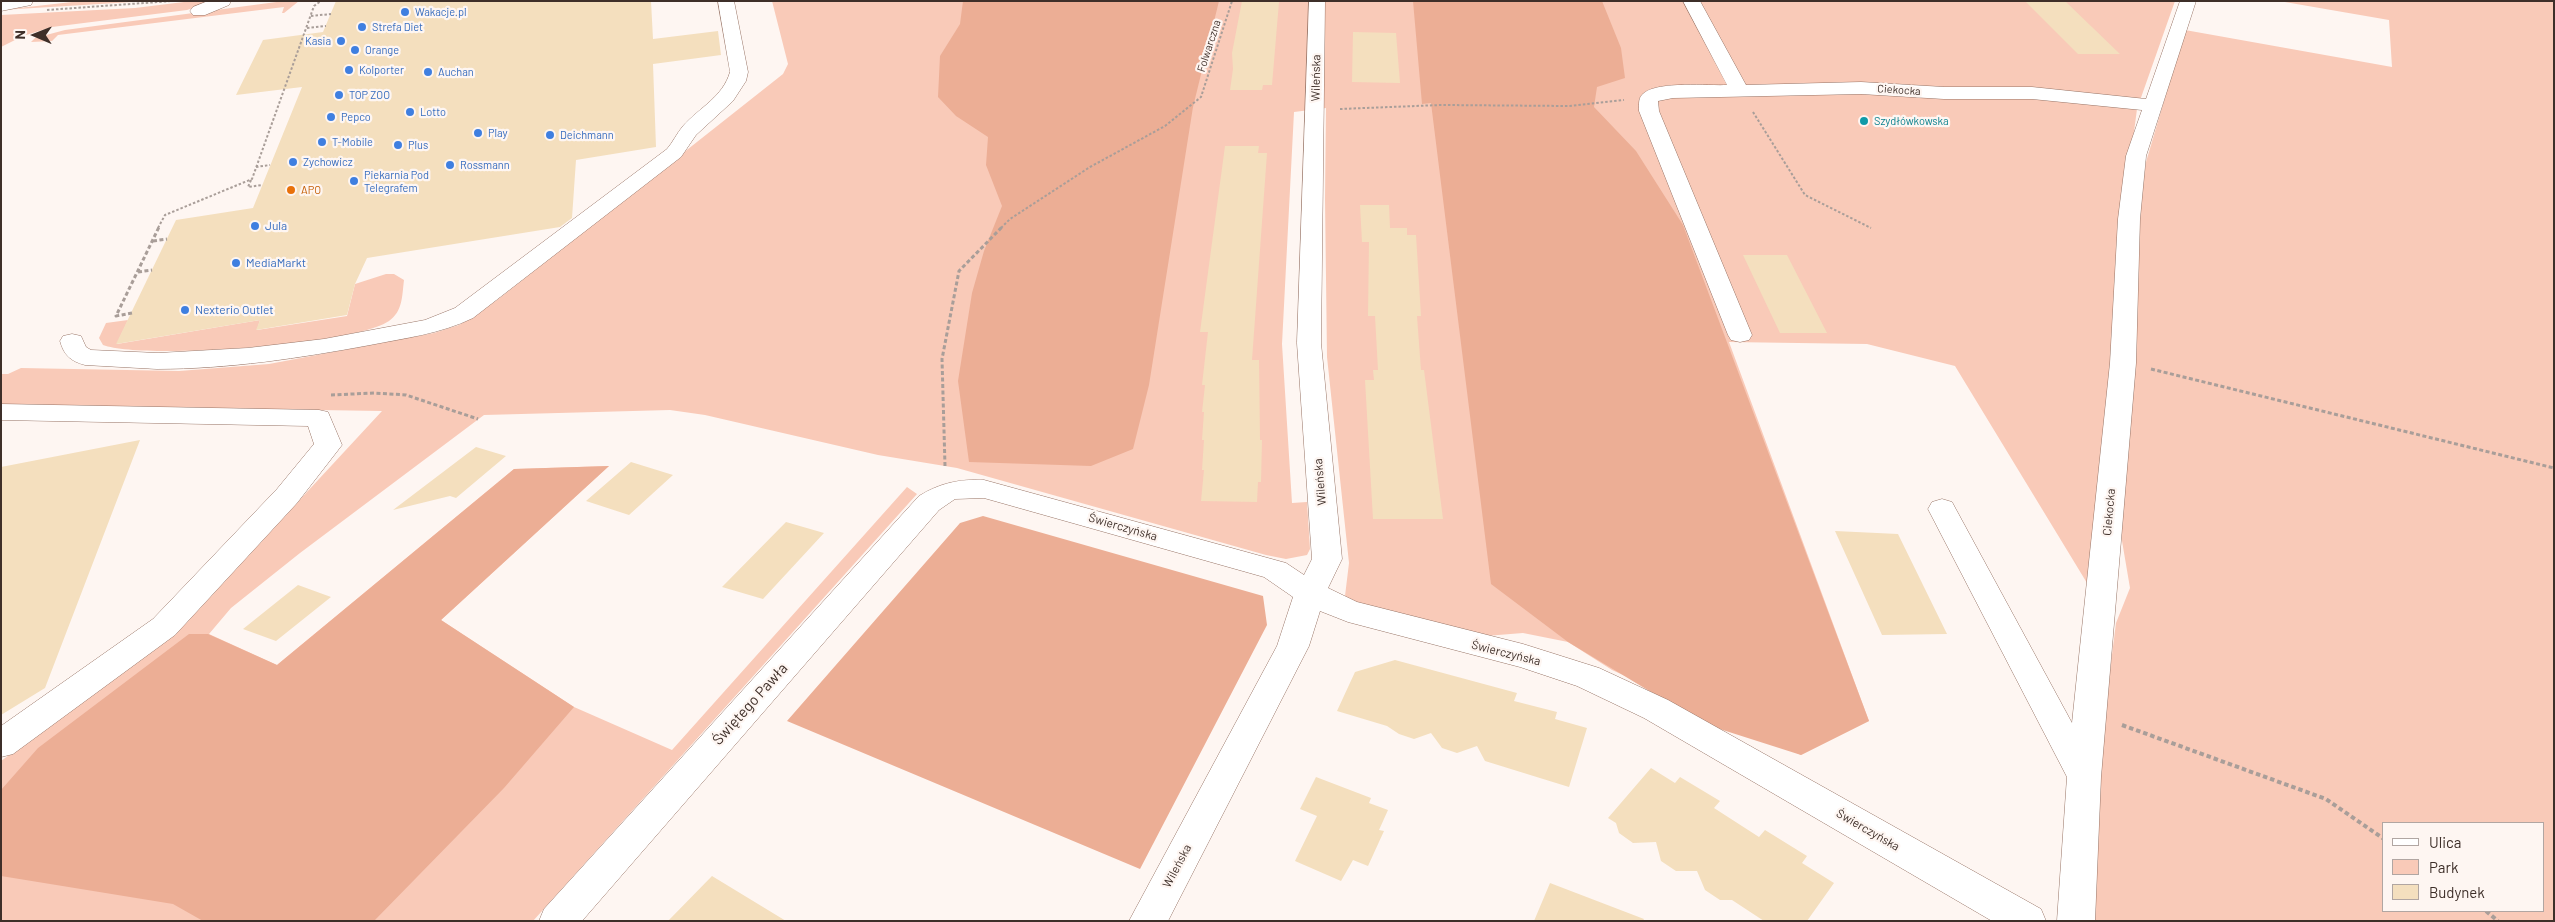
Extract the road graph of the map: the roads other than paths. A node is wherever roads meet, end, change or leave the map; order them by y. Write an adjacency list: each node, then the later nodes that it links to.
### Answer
1 (24, 1): 7 (street); 8 (street)
2 (223, 1): 9 (street)
3 (726, 1): 13 (street)
4 (1317, 1): 17 (street, Wileńska)
5 (1691, 1): 10 (street)
6 (2188, 1): 11 (street, Ciekocka)
7 (1, 2)
8 (1, 6)
9 (199, 11)
10 (1740, 91): 11 (street, Ciekocka); 12 (street, Ciekocka)
11 (2152, 106): 19 (street, Ciekocka)
12 (1740, 335)
13 (72, 341)
14 (1, 412): 18 (street)
15 (946, 492): 17 (street, Świerczyńska); 20 (street, Świętego Pawła)
16 (1942, 509): 19 (street)
17 (1310, 593): 21 (street, Wileńska); 22 (street, Świerczyńska)
18 (1, 744)
19 (2084, 777): 23 (street, Ciekocka)
20 (558, 921)
21 (1148, 921)
22 (2027, 921)
23 (2076, 921)

